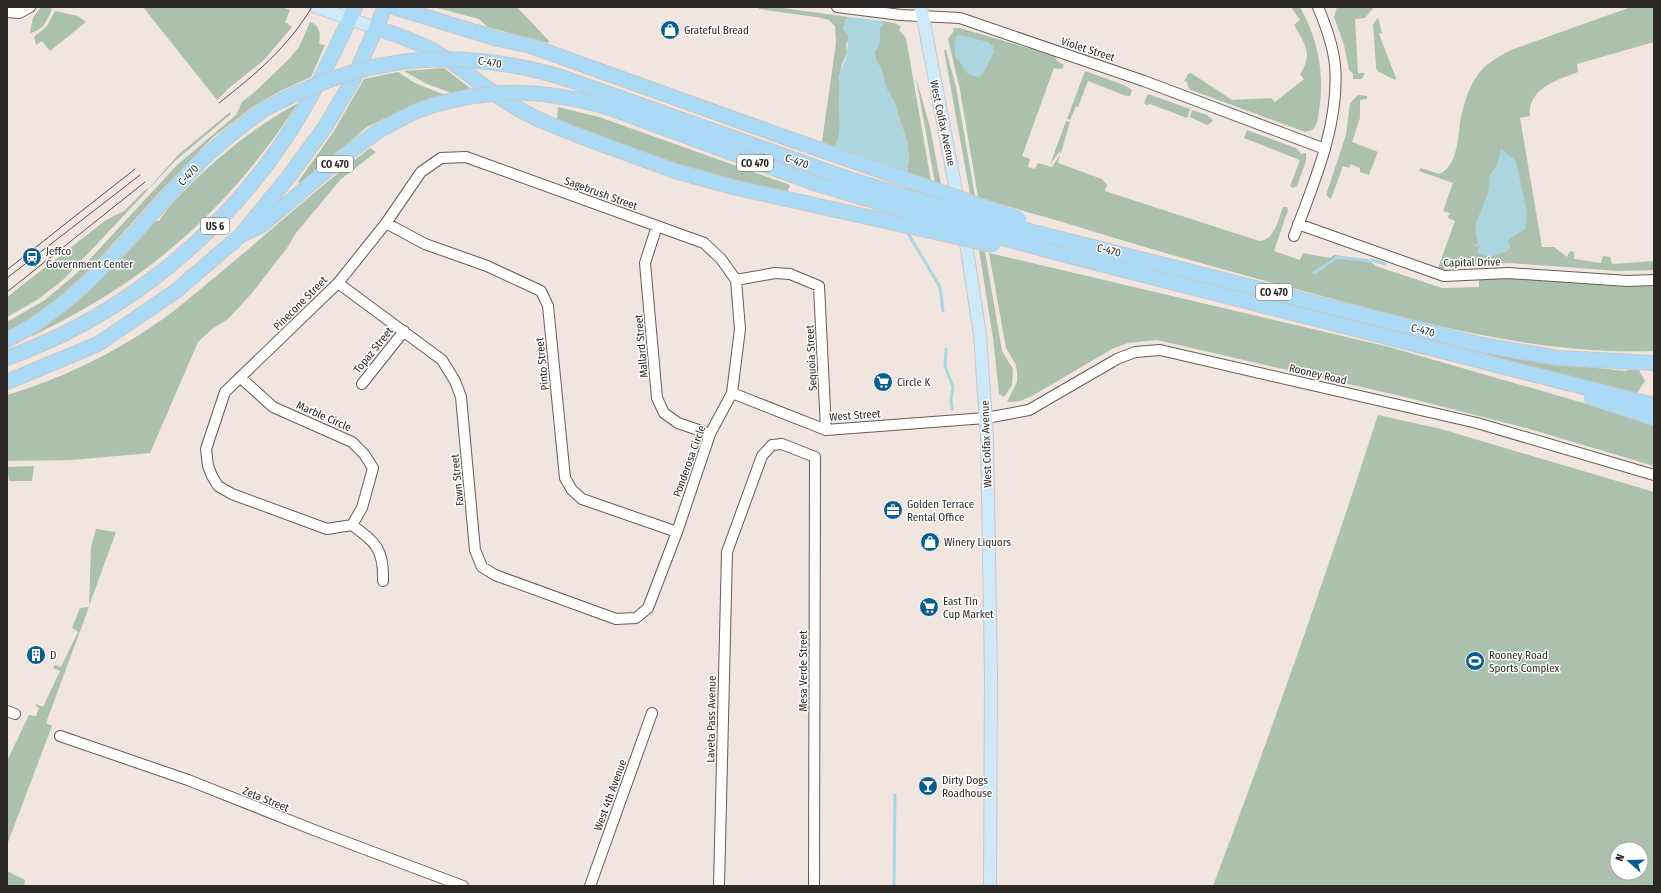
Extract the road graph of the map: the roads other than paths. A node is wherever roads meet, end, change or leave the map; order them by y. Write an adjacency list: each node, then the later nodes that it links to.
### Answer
1 (30, 7): 8 (street)
2 (316, 7): 10 (main road)
3 (385, 7): 11 (highway, US 6)
4 (394, 7): 12 (highway)
5 (418, 7): 12 (highway)
6 (836, 7): 9 (street, Violet Street)
7 (1318, 7): 13 (street)
8 (7, 12)
9 (922, 12): 13 (street, Violet Street); 35 (main road, West Colfax Avenue)
10 (353, 13): 11 (main road); 28 (highway, US 6)
11 (376, 28): 19 (highway, US 6); 21 (highway, bridge)
12 (494, 38): 18 (highway, bridge)
13 (1325, 149): 16 (street)
14 (441, 158): 15 (street, Pinecone Street); 17 (street, Sagebrush Street)
15 (386, 223): 24 (street, Pinecone Street); 42 (street, Pinto Street)
16 (1298, 224): 20 (street); 23 (street, Capital Drive)
17 (657, 226): 22 (street, Sagebrush Street); 38 (street, Mallard Street)
18 (1045, 232): 26 (highway, C-470 / CO 470, bridge); 29 (highway, C-470 / CO 470)
19 (241, 235): 21 (highway, C-470 / CO 470, bridge); 31 (highway, US 6)
20 (1294, 236)
21 (1072, 260): 27 (highway, C-470 / CO 470)
22 (736, 280): 33 (street, Ponderosa Circle); 37 (street, Sequoia Street)
23 (1654, 280)
24 (338, 283): 25 (street, Fawn Street); 30 (street, Pinecone Street)
25 (404, 331): 32 (street, Topaz Street); 44 (street, Fawn Street)
26 (7, 340)
27 (1462, 357): 34 (highway, C-470 / CO 470); 36 (highway)
28 (7, 358)
29 (1654, 363)
30 (242, 378): 41 (street, Marble Circle); 41 (street, Pinecone Street)
31 (7, 382)
32 (362, 384)
33 (732, 393): 37 (street, West Street); 38 (street, Ponderosa Circle)
34 (1654, 405)
35 (986, 418): 37 (street, West Street); 40 (street, Rooney Road); 51 (main road, West Colfax Avenue)
36 (1654, 418)
37 (826, 430)
38 (710, 434): 42 (street, Ponderosa Circle)
39 (815, 457): 49 (street, Laveta Pass Avenue); 50 (street, Mesa Verde Street)
40 (1654, 475)
41 (352, 524): 43 (street)
42 (677, 532): 44 (street, Ponderosa Circle)
43 (384, 581)
44 (636, 618)
45 (652, 713): 48 (street, West 4th Avenue)
46 (60, 736): 47 (street, Zeta Street)
47 (463, 886)
48 (590, 886)
49 (719, 886)
50 (814, 886)
51 (990, 886)

